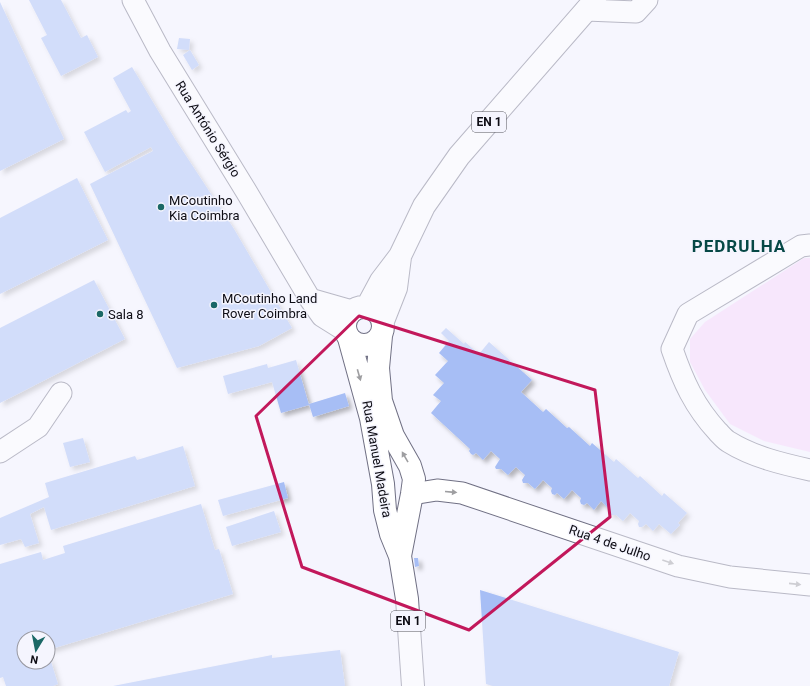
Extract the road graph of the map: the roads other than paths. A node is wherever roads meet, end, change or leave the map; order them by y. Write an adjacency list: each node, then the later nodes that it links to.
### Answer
1 (133, 0): 6 (street, Rua António Sérgio)
2 (647, 0): 3 (street)
3 (591, 5): 5 (main road, Rua Manuel Madeira / EN 1)
4 (810, 245): 12 (street)
5 (400, 256): 7 (main road, Rua Manuel Madeira / EN 1); 8 (main road, Rua Manuel Madeira / EN 1)
6 (310, 298): 7 (street); 9 (street, Rua António Sérgio)
7 (360, 309): 8 (main road); 9 (main road, EN 1)
8 (382, 328): 9 (main road); 14 (main road, Rua Manuel Madeira / EN 1, one-way to 8)
9 (347, 334): 13 (main road, Rua Manuel Madeira / EN 1, one-way to 13)
10 (61, 393): 11 (street)
11 (0, 452)
12 (810, 470)
13 (383, 484): 14 (main road); 15 (main road, Rua Manuel Madeira / EN 1)
14 (412, 494): 15 (main road, Rua Manuel Madeira / EN 1); 16 (street, Rua 4 de Julho, one-way to 16)
15 (400, 556): 17 (main road, Rua Manuel Madeira / EN 1)
16 (810, 585)
17 (414, 686)

